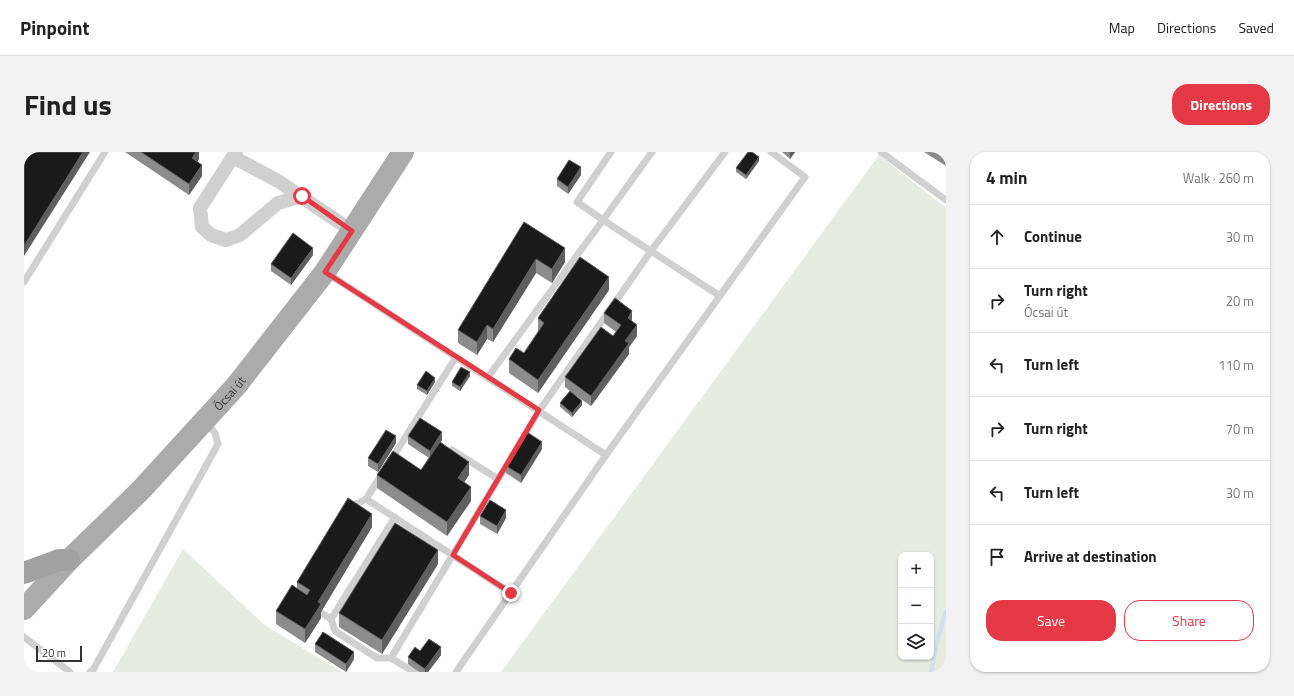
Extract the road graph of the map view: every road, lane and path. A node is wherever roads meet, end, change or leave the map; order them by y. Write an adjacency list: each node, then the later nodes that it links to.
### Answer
1 (105, 152): 15 (lane)
2 (403, 152): 12 (main road, Ócsai út)
3 (611, 152): 11 (lane)
4 (652, 152): 11 (lane)
5 (725, 152): 13 (lane)
6 (771, 152): 16 (lane)
7 (881, 152): 10 (lane)
8 (231, 154): 9 (street); 9 (street)
9 (302, 196): 12 (street)
10 (946, 200)
11 (602, 220): 13 (lane); 18 (lane)
12 (352, 231): 14 (main road, Ócsai út)
13 (651, 251): 16 (lane); 19 (lane)
14 (325, 272): 17 (lane); 20 (main road, Ócsai út)
15 (24, 282)
16 (720, 296): 22 (lane)
17 (456, 357): 18 (lane); 24 (lane)
18 (488, 377): 19 (lane)
19 (539, 410): 22 (lane); 23 (lane)
20 (204, 421): 28 (main road, Ócsai út); 37 (lane)
21 (452, 450): 23 (lane)
22 (606, 455): 30 (lane)
23 (498, 479): 27 (lane)
24 (366, 499): 25 (lane); 26 (lane)
25 (343, 516)
26 (395, 517): 27 (lane); 33 (lane)
27 (453, 555): 30 (lane); 35 (lane)
28 (69, 560): 29 (highway); 31 (main road, Ócsai út)
29 (24, 573)
30 (511, 593): 39 (lane)
31 (24, 609)
32 (320, 612): 33 (lane)
33 (331, 619): 35 (lane)
34 (24, 637): 36 (lane)
35 (391, 658): 38 (lane)
36 (70, 672)
37 (90, 672)
38 (414, 672)
39 (456, 672)

